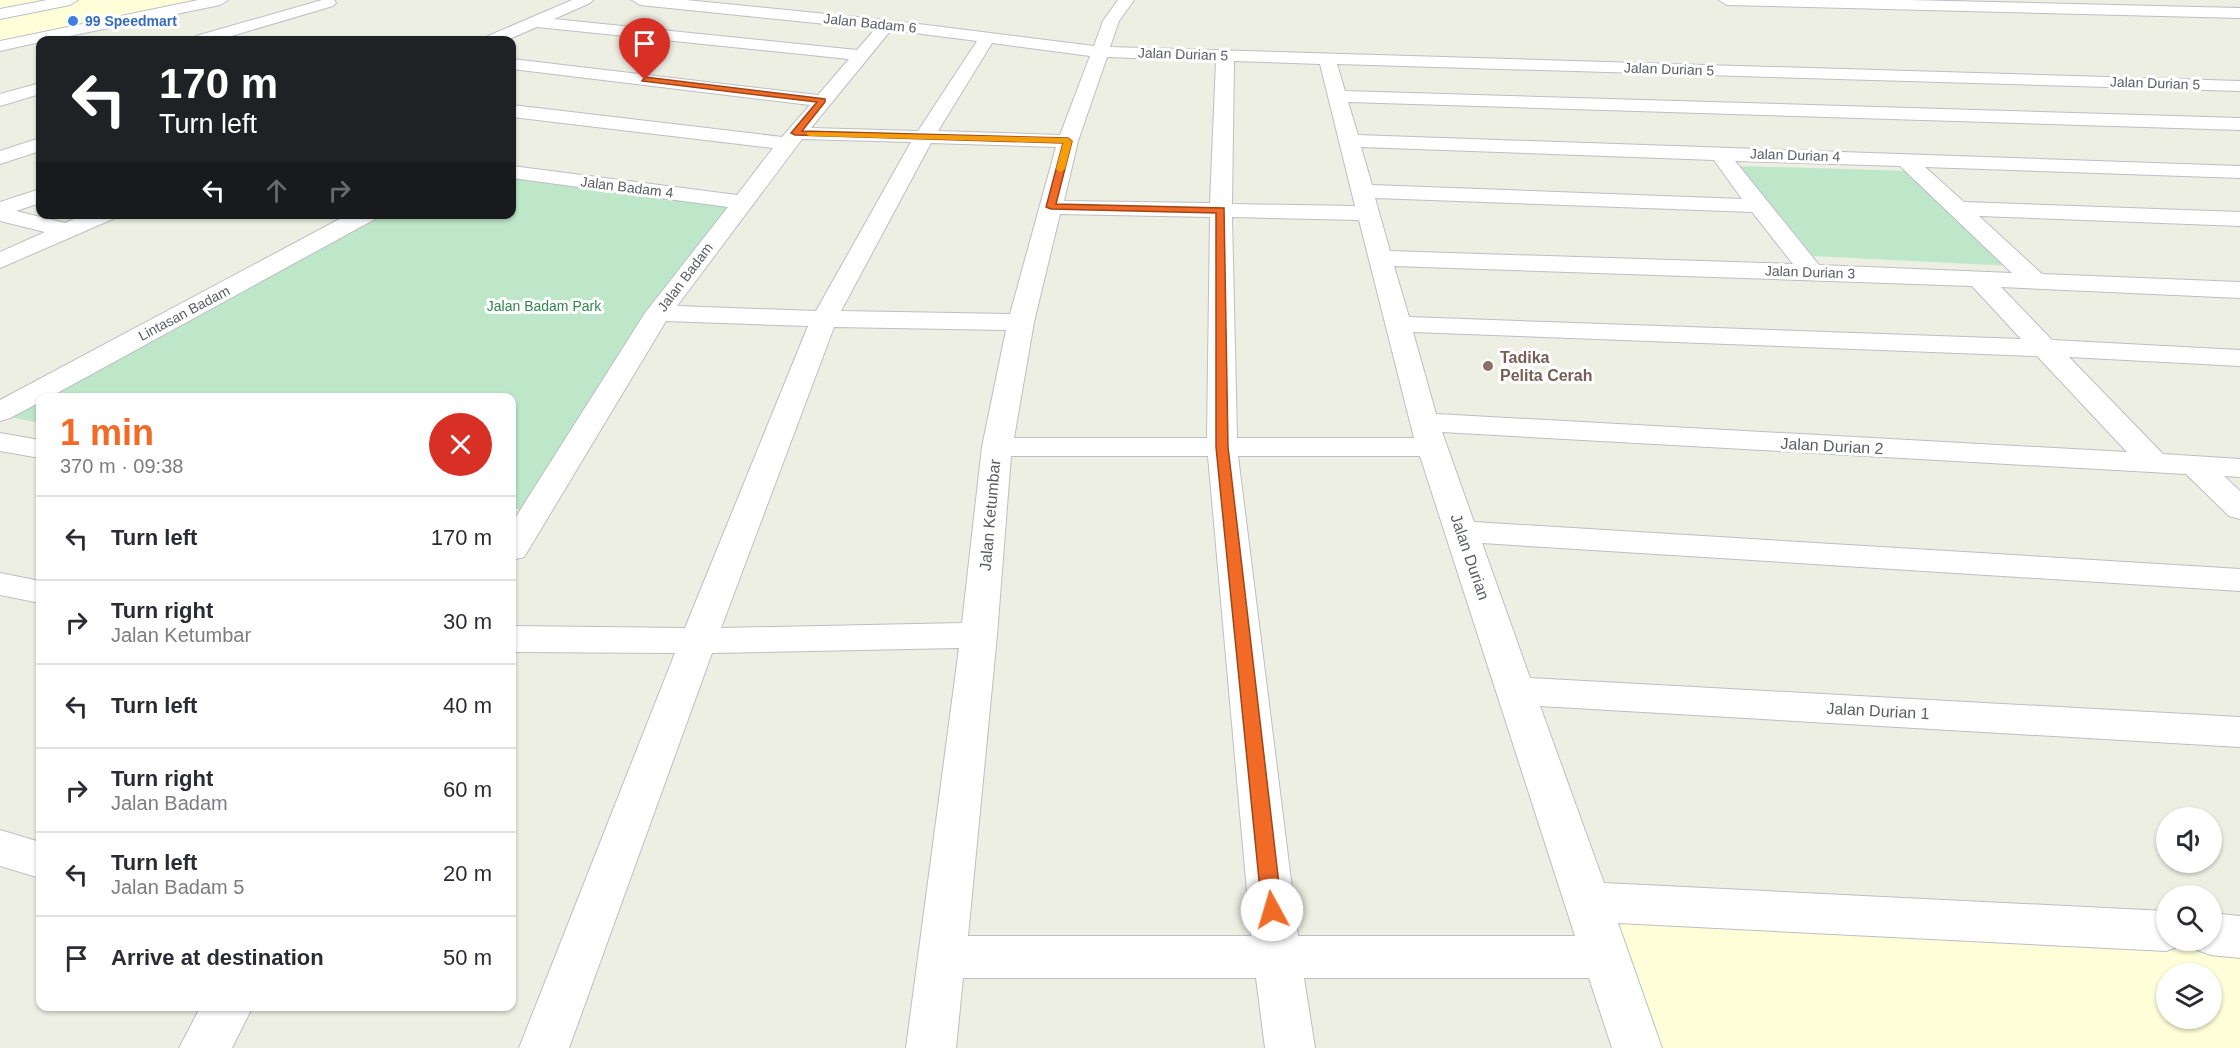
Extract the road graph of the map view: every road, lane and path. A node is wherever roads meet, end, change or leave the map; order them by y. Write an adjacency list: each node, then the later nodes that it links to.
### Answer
1 (70, 0): 9 (street)
2 (220, 0): 12 (street)
3 (585, 0): 10 (street)
4 (640, 0): 11 (street, Jalan Badam 6)
5 (1126, 0): 18 (street, Jalan Ketumbar)
6 (1727, 0): 8 (street)
7 (328, 3): 13 (street)
8 (2240, 13)
9 (0, 14)
10 (534, 22): 14 (street); 19 (street)
11 (887, 25): 16 (street, Jalan Badam 6); 19 (street, Jalan Badam)
12 (48, 36)
13 (216, 36)
14 (503, 36)
15 (36, 38): 17 (street)
16 (987, 38): 18 (street, Jalan Badam 6); 32 (street)
17 (0, 46)
18 (1099, 52): 20 (street, Jalan Durian 5); 34 (street, Jalan Ketumbar)
19 (861, 55): 28 (street, Jalan Badam)
20 (1225, 56): 21 (street, Jalan Durian 5); 50 (street)
21 (1327, 58): 23 (street, Jalan Durian 5); 26 (street, Jalan Durian)
22 (516, 64): 28 (street)
23 (1758, 72): 24 (street, Jalan Durian 5); 29 (street)
24 (2240, 86)
25 (36, 89): 27 (street)
26 (1337, 96): 29 (street); 35 (street, Jalan Durian)
27 (0, 100)
28 (823, 101): 33 (street, Jalan Badam)
29 (1796, 110): 31 (street); 38 (street)
30 (516, 111): 33 (street)
31 (2240, 124)
32 (924, 137): 33 (street); 34 (street); 63 (street)
33 (791, 138): 44 (street, Jalan Badam)
34 (1068, 141): 47 (street, Jalan Ketumbar)
35 (1349, 141): 37 (street, Jalan Durian 4); 45 (street, Jalan Durian)
36 (36, 145): 39 (street)
37 (1719, 153): 38 (street, Jalan Durian 4); 46 (street)
38 (1840, 157): 40 (street, Jalan Durian 4)
39 (0, 158)
40 (1904, 159): 41 (street, Jalan Durian 4); 49 (street)
41 (2240, 172)
42 (516, 173): 44 (street, Jalan Badam 4)
43 (36, 197): 48 (street)
44 (742, 202): 62 (street, Jalan Badam)
45 (1365, 202): 46 (street); 50 (street); 56 (street, Jalan Durian)
46 (1758, 206): 58 (street)
47 (1051, 207): 50 (street); 64 (street, Jalan Ketumbar)
48 (0, 208)
49 (1959, 209): 54 (street); 60 (street)
50 (1221, 210): 72 (street)
51 (0, 214): 55 (street)
52 (94, 219): 55 (street)
53 (358, 219): 68 (street, Lintasan Badam)
54 (2240, 219)
55 (68, 231): 57 (street)
56 (1380, 258): 58 (street, Jalan Durian 3); 65 (street, Jalan Durian)
57 (0, 261)
58 (1812, 272): 59 (street, Jalan Durian 3)
59 (1979, 279): 60 (street, Jalan Durian 3); 66 (street)
60 (2035, 281): 61 (street, Jalan Durian 3)
61 (2240, 290)
62 (657, 312): 63 (street); 79 (street, Jalan Badam)
63 (824, 319): 64 (street); 83 (street)
64 (1021, 322): 71 (street, Jalan Ketumbar)
65 (1398, 324): 66 (street); 69 (street, Jalan Durian)
66 (2045, 348): 67 (street); 74 (street)
67 (2240, 358)
68 (0, 412)
69 (1428, 435): 72 (street, Jalan Durian 2); 74 (street, Jalan Durian 2); 78 (street, Jalan Durian)
70 (0, 442): 73 (street)
71 (997, 447): 72 (street, Jalan Durian 2); 81 (street, Jalan Ketumbar)
72 (1222, 447): 93 (street)
73 (36, 448)
74 (2155, 464): 75 (street, Jalan Durian 2)
75 (2195, 466): 76 (street, Jalan Durian 2); 77 (street)
76 (2240, 468)
77 (2240, 509)
78 (1461, 531): 80 (street); 84 (street, Jalan Durian)
79 (516, 535)
80 (2240, 580)
81 (979, 635): 83 (street); 92 (street, Jalan Ketumbar)
82 (516, 639): 83 (street)
83 (698, 641): 97 (street)
84 (1515, 691): 85 (street, Jalan Durian 1); 88 (street, Jalan Durian)
85 (2240, 732)
86 (0, 848): 87 (street)
87 (36, 859)
88 (1587, 902): 89 (street); 94 (street, Jalan Durian)
89 (2156, 930)
90 (2222, 935): 91 (street)
91 (2240, 936)
92 (942, 957): 93 (street); 98 (street, Jalan Ketumbar)
93 (1277, 957): 94 (street); 99 (street)
94 (1606, 957): 100 (street, Jalan Durian)
95 (226, 1011): 96 (street)
96 (204, 1048)
97 (544, 1048)
98 (931, 1048)
99 (1290, 1048)
100 (1638, 1048)

